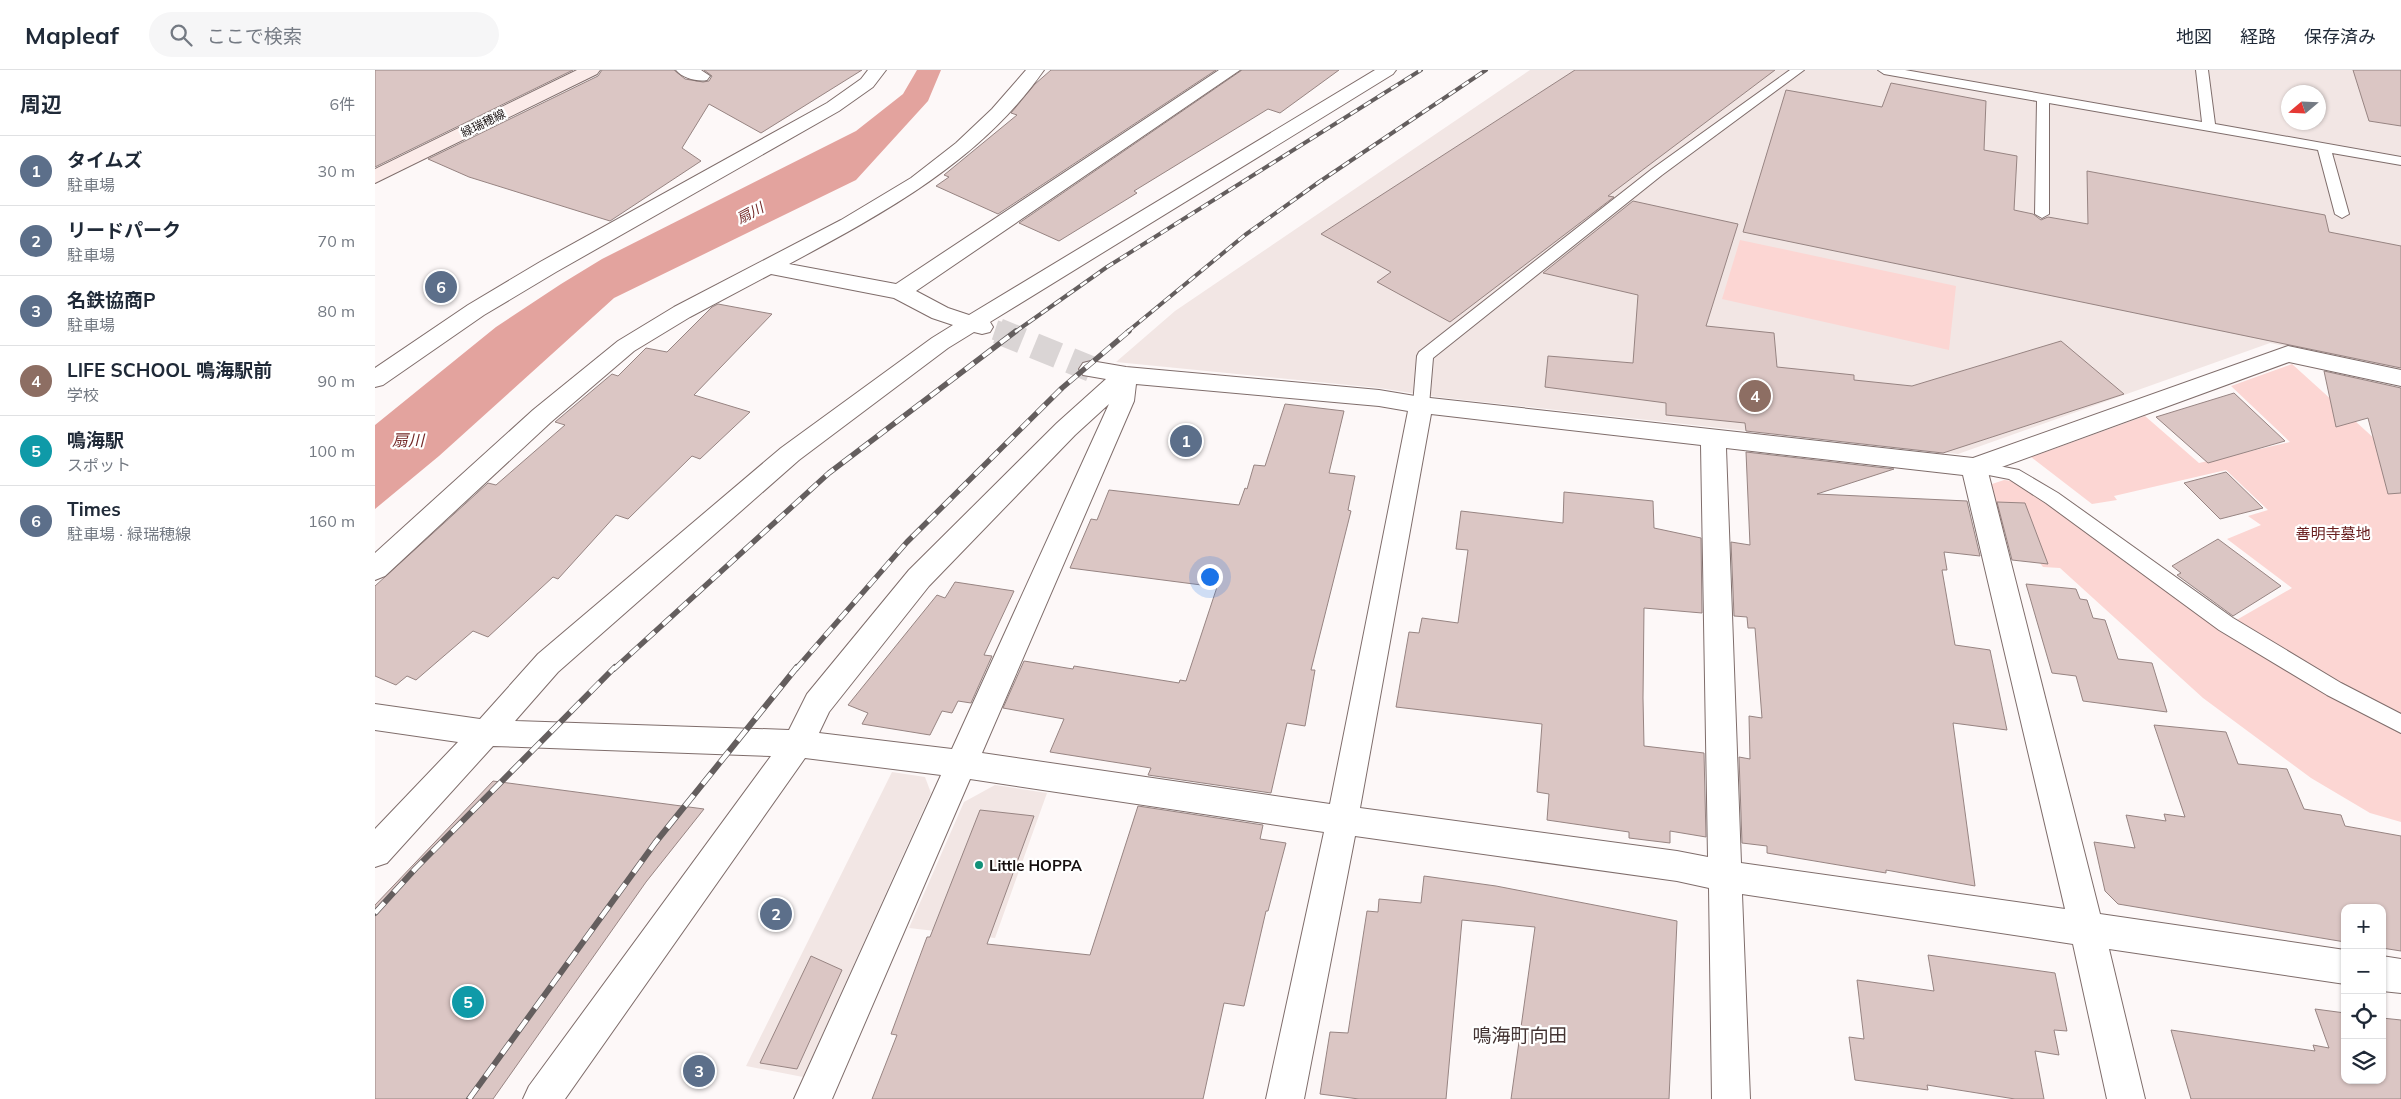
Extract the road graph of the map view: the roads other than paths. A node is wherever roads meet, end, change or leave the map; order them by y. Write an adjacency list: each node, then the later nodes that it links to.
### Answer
1 (591, 70): 13 (main road, 緑瑞穂線)
2 (877, 70): 22 (street)
3 (1035, 70): 16 (street)
4 (1231, 70): 17 (street)
5 (1387, 70): 18 (street)
6 (1798, 70): 23 (lane)
7 (1884, 70): 9 (lane)
8 (2202, 70): 10 (lane)
9 (2043, 98): 10 (lane); 14 (lane)
10 (2209, 127): 11 (lane)
11 (2324, 148): 12 (lane); 15 (lane)
12 (2401, 161)
13 (375, 177)
14 (2042, 214)
15 (2342, 214)
16 (766, 266): 17 (street); 26 (street)
17 (900, 292): 18 (street)
18 (983, 327): 29 (street)
19 (1091, 369): 20 (street)
20 (1126, 375): 23 (street); 30 (street); 31 (street)
21 (2401, 378): 25 (street)
22 (375, 379)
23 (1421, 405): 24 (street); 32 (street)
24 (1713, 439): 25 (street); 34 (street)
25 (1974, 467): 28 (lane); 35 (street)
26 (375, 569)
27 (375, 717): 29 (street)
28 (2401, 724)
29 (486, 733): 30 (street); 33 (street)
30 (798, 744): 31 (street); 39 (street)
31 (961, 764): 32 (street); 40 (street)
32 (1342, 820): 34 (street); 41 (street)
33 (375, 852)
34 (1725, 876): 35 (street); 42 (street)
35 (2087, 929): 36 (street); 43 (street)
36 (2341, 966)
37 (2386, 974): 38 (street)
38 (2401, 976)
39 (542, 1099)
40 (813, 1099)
41 (1285, 1099)
42 (1731, 1099)
43 (2125, 1099)

